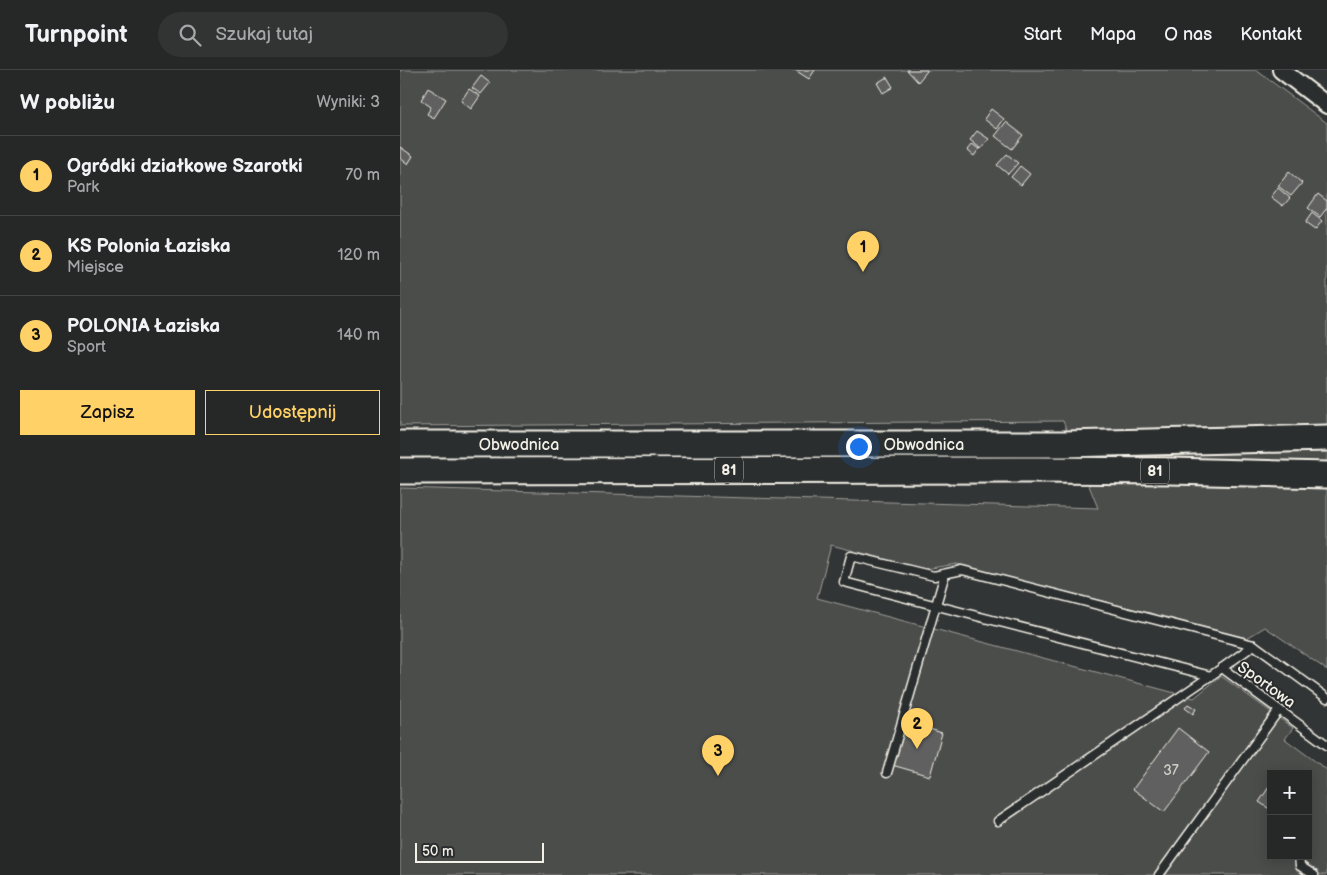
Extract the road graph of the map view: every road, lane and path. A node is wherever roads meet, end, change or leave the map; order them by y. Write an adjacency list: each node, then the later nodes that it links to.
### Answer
1 (1281, 70): 2 (street)
2 (1327, 105)
3 (1327, 438): 4 (main road, Obwodnica / 81)
4 (400, 444)
5 (400, 471): 6 (main road, Obwodnica / 81)
6 (1327, 475)
7 (945, 574): 8 (lane); 8 (lane); 9 (lane)
8 (936, 606): 11 (lane); 15 (lane)
9 (1254, 645): 10 (lane, Sportowa); 12 (lane, Sportowa)
10 (1222, 668): 11 (lane); 13 (lane, Sportowa)
11 (1211, 676): 16 (lane)
12 (1327, 698)
13 (1279, 710): 14 (lane, Sportowa); 18 (lane)
14 (1327, 745)
15 (886, 773)
16 (998, 821)
17 (1299, 860): 19 (lane)
18 (1159, 875)
19 (1314, 875)

